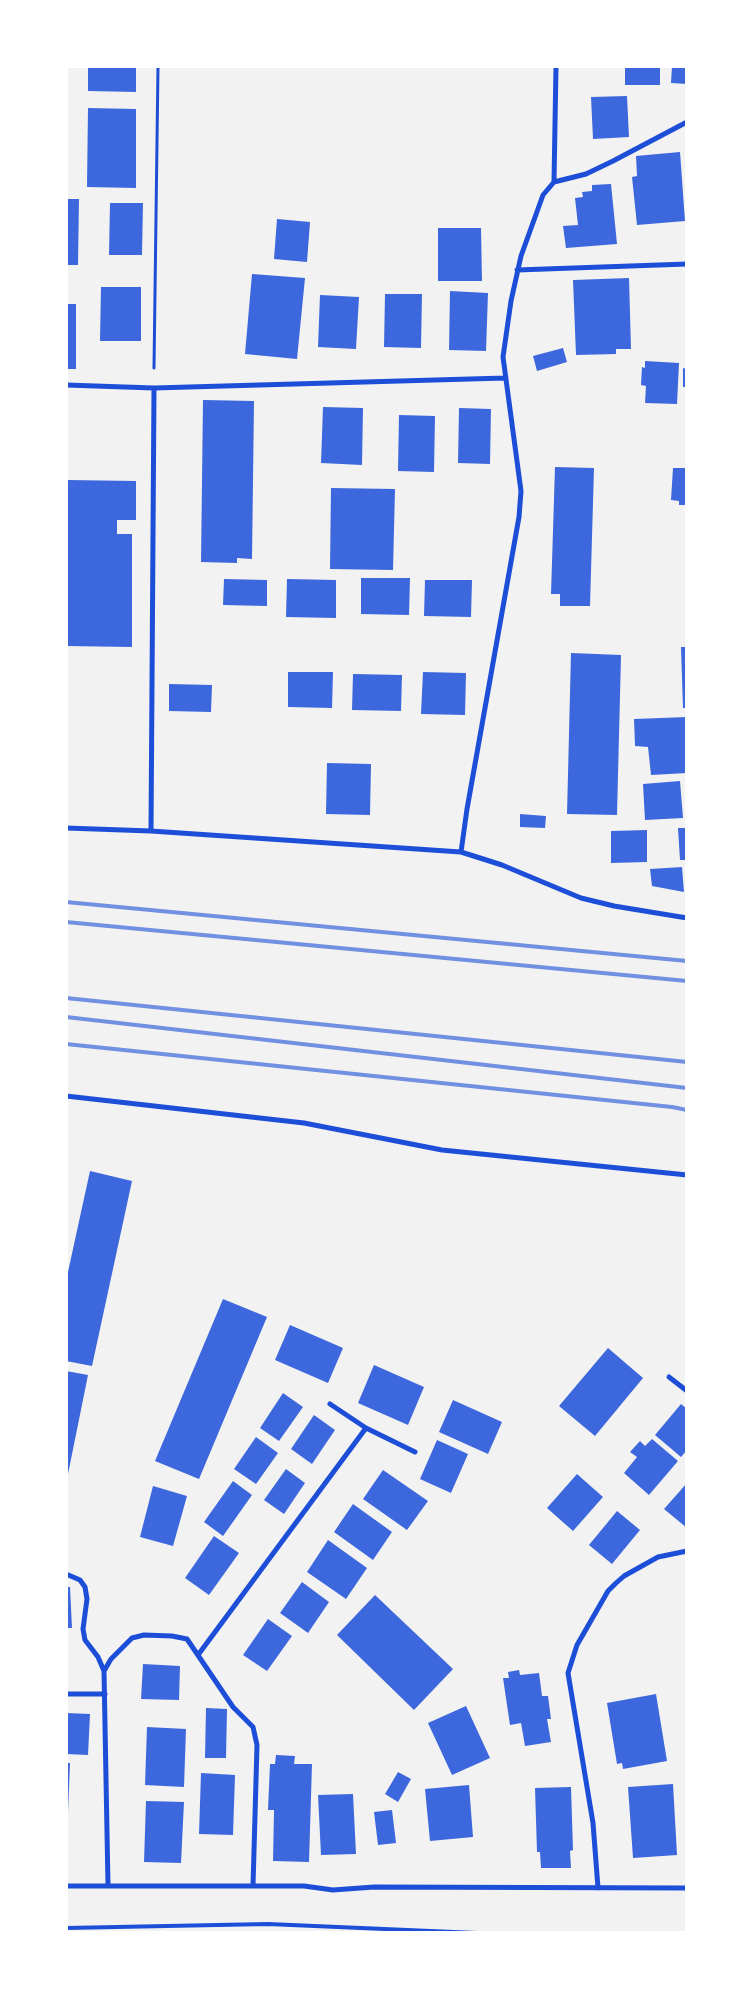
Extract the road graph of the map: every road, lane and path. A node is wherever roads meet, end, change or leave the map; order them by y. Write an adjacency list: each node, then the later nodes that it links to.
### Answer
1 (158, 66): 9 (path)
2 (556, 66): 4 (street)
3 (687, 122): 4 (street)
4 (554, 182): 6 (street)
5 (687, 264): 6 (street)
6 (517, 270): 7 (street)
7 (505, 378): 9 (street); 12 (street)
8 (66, 385): 9 (street)
9 (154, 388): 11 (street)
10 (66, 828): 11 (street)
11 (151, 831): 12 (street)
12 (461, 852): 13 (street)
13 (687, 918)
14 (66, 1096): 15 (street)
15 (687, 1175)
16 (669, 1378): 17 (street)
17 (687, 1391)
18 (330, 1404): 19 (street)
19 (366, 1428): 20 (street); 23 (street)
20 (415, 1452)
21 (687, 1551): 30 (street)
22 (66, 1574): 24 (street)
23 (198, 1655): 24 (street); 29 (street)
24 (104, 1671): 26 (street)
25 (66, 1694): 26 (street)
26 (105, 1694): 28 (street)
27 (66, 1886): 28 (street)
28 (108, 1886): 29 (street)
29 (253, 1886): 30 (street)
30 (598, 1888): 31 (street)
31 (687, 1888)
32 (66, 1928): 33 (lane)
33 (477, 1933)

